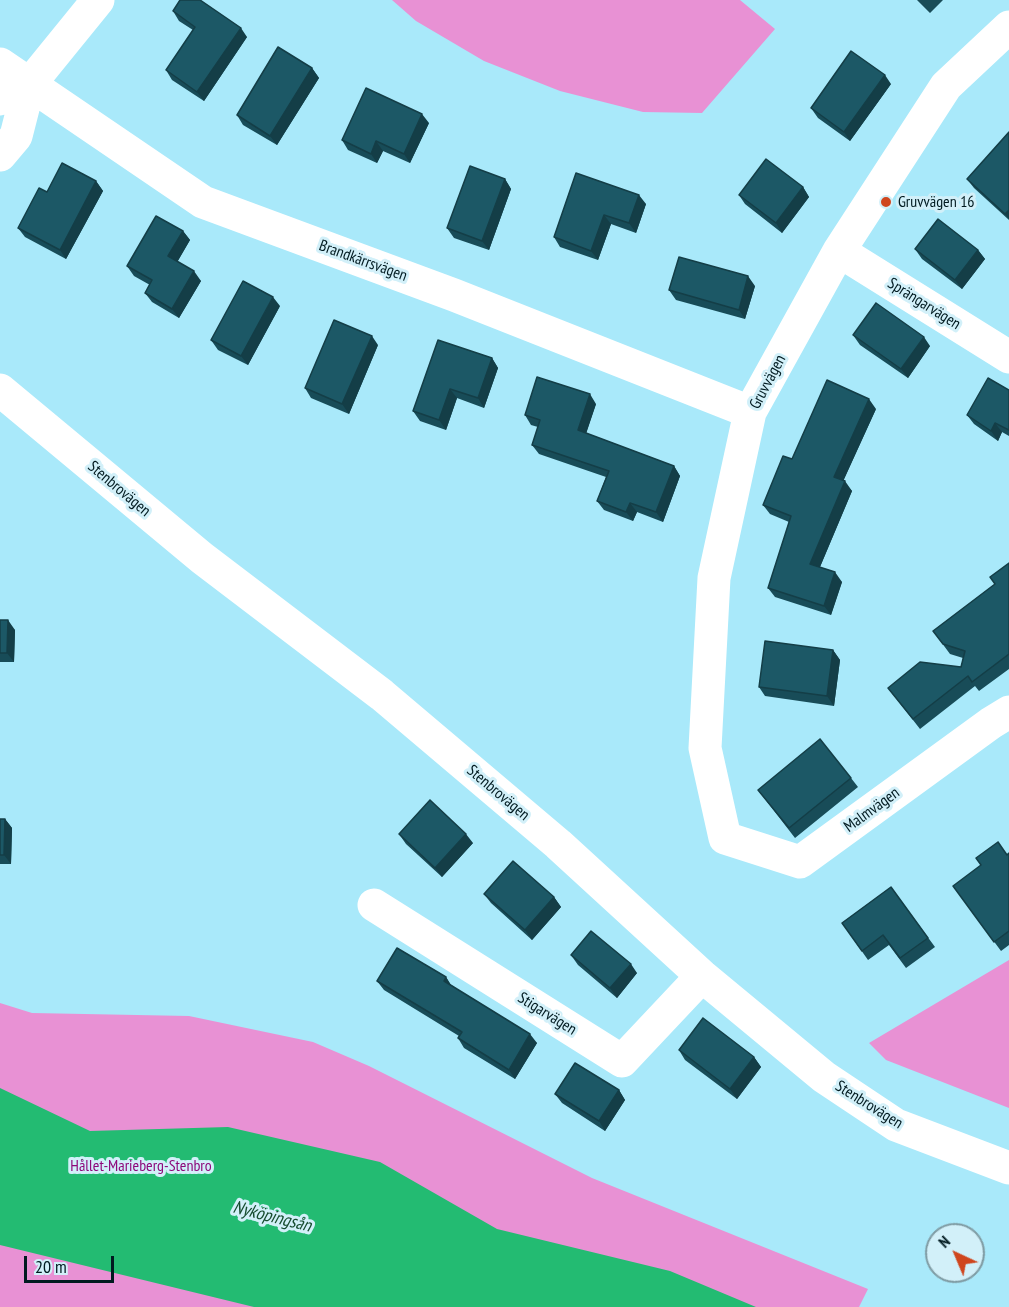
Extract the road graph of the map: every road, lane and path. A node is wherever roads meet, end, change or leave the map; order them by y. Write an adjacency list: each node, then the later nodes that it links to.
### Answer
1 (98, 0): 4 (street)
2 (1009, 27): 7 (street, Gruvvägen)
3 (0, 64): 4 (street, Brandkärrsvägen)
4 (29, 85): 5 (street); 6 (street); 10 (street, Brandkärrsvägen)
5 (0, 99)
6 (0, 155)
7 (839, 251): 8 (street, Sprängarvägen); 10 (street, Gruvvägen)
8 (1009, 357)
9 (0, 390): 14 (street, Stenbrovägen)
10 (750, 412): 12 (street, Gruvvägen)
11 (1009, 712): 12 (street, Malmvägen)
12 (725, 838)
13 (374, 905): 14 (street, Stigarvägen)
14 (702, 976): 15 (street, Stenbrovägen)
15 (1009, 1168)

